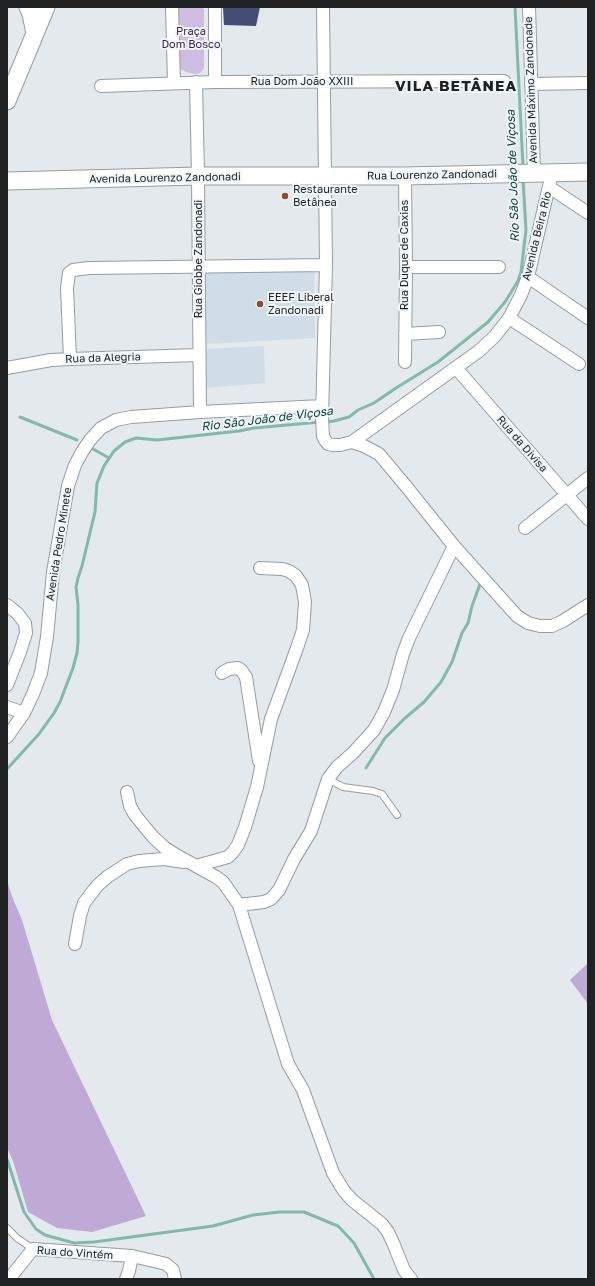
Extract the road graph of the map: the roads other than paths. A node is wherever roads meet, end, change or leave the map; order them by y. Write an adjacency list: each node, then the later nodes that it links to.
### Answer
1 (28, 7): 7 (street)
2 (46, 7): 7 (street)
3 (172, 7): 12 (street)
4 (215, 7): 10 (street)
5 (323, 7): 11 (street)
6 (528, 7): 14 (street, Avenida Máximo Zandonade)
7 (35, 34): 16 (street)
8 (504, 81): 11 (street, Rua Dom João XXIII)
9 (196, 82): 10 (street, Rua Dom João XXIII); 12 (street, Rua Dom João XXIII); 19 (street, Rua Giobbe Zandonadi)
10 (215, 82): 11 (street, Rua Dom João XXIII)
11 (325, 82): 20 (street)
12 (174, 83): 15 (street, Rua Dom João XXIII)
13 (588, 83): 14 (street)
14 (531, 84): 18 (street, Avenida Máximo Zandonade)
15 (101, 86)
16 (7, 101)
17 (588, 172): 22 (street, Rua Lourenzo Zandonadi)
18 (524, 174): 21 (street, Rua Lourenzo Zandonadi); 22 (street, Rua Lourenzo Zandonadi)
19 (198, 176): 20 (street, Avenida Lourenzo Zandonadi); 23 (street, Avenida Lourenzo Zandonadi); 26 (street, Rua Giobbe Zandonadi)
20 (324, 176): 21 (street, Rua Lourenzo Zandonadi); 25 (street)
21 (405, 176): 27 (street, Rua Duque de Caxias)
22 (551, 180): 24 (street); 29 (street, Avenida Beira Rio)
23 (7, 181)
24 (588, 213)
25 (326, 264): 26 (street); 41 (street)
26 (198, 267): 34 (street, Rua Giobbe Zandonadi); 35 (street)
27 (406, 267): 28 (street); 33 (street, Rua Duque de Caxias)
28 (499, 267)
29 (528, 276): 30 (street, Avenida Beira Rio); 31 (street)
30 (509, 318): 37 (street); 39 (street, Avenida Beira Rio)
31 (588, 318)
32 (439, 332): 33 (street)
33 (405, 334): 36 (street, Rua Duque de Caxias)
34 (199, 355): 35 (street, Rua da Alegria); 40 (street, Rua Giobbe Zandonadi)
35 (70, 359): 38 (street, Rua da Alegria)
36 (405, 362)
37 (579, 364)
38 (7, 368)
39 (456, 368): 42 (street, Avenida Beira Rio); 44 (street, Rua da Divisa)
40 (200, 412): 41 (street, Avenida Pedro Minete); 54 (street, Avenida Pedro Minete)
41 (322, 412): 42 (street)
42 (352, 442): 47 (street)
43 (588, 478): 44 (street)
44 (567, 496): 45 (street, Rua da Divisa); 46 (street)
45 (588, 519)
46 (525, 528)
47 (454, 546): 49 (street); 57 (street)
48 (260, 568): 56 (street)
49 (588, 605)
50 (7, 606): 52 (street)
51 (222, 673): 56 (street)
52 (7, 686)
53 (7, 707): 54 (street)
54 (24, 713): 55 (street, Avenida Pedro Minete)
55 (7, 738)
56 (260, 772): 60 (street)
57 (328, 779): 59 (lane); 61 (street)
58 (127, 792): 60 (street)
59 (397, 815)
60 (192, 864): 61 (street); 62 (street)
61 (240, 905): 69 (street)
62 (75, 944)
63 (7, 1228): 64 (lane)
64 (33, 1249): 65 (street, Rua do Vintém); 66 (street, Rua do Vintém)
65 (132, 1256): 67 (street); 68 (street, Rua do Vintém)
66 (9, 1279)
67 (126, 1279)
68 (175, 1279)
69 (411, 1279)

